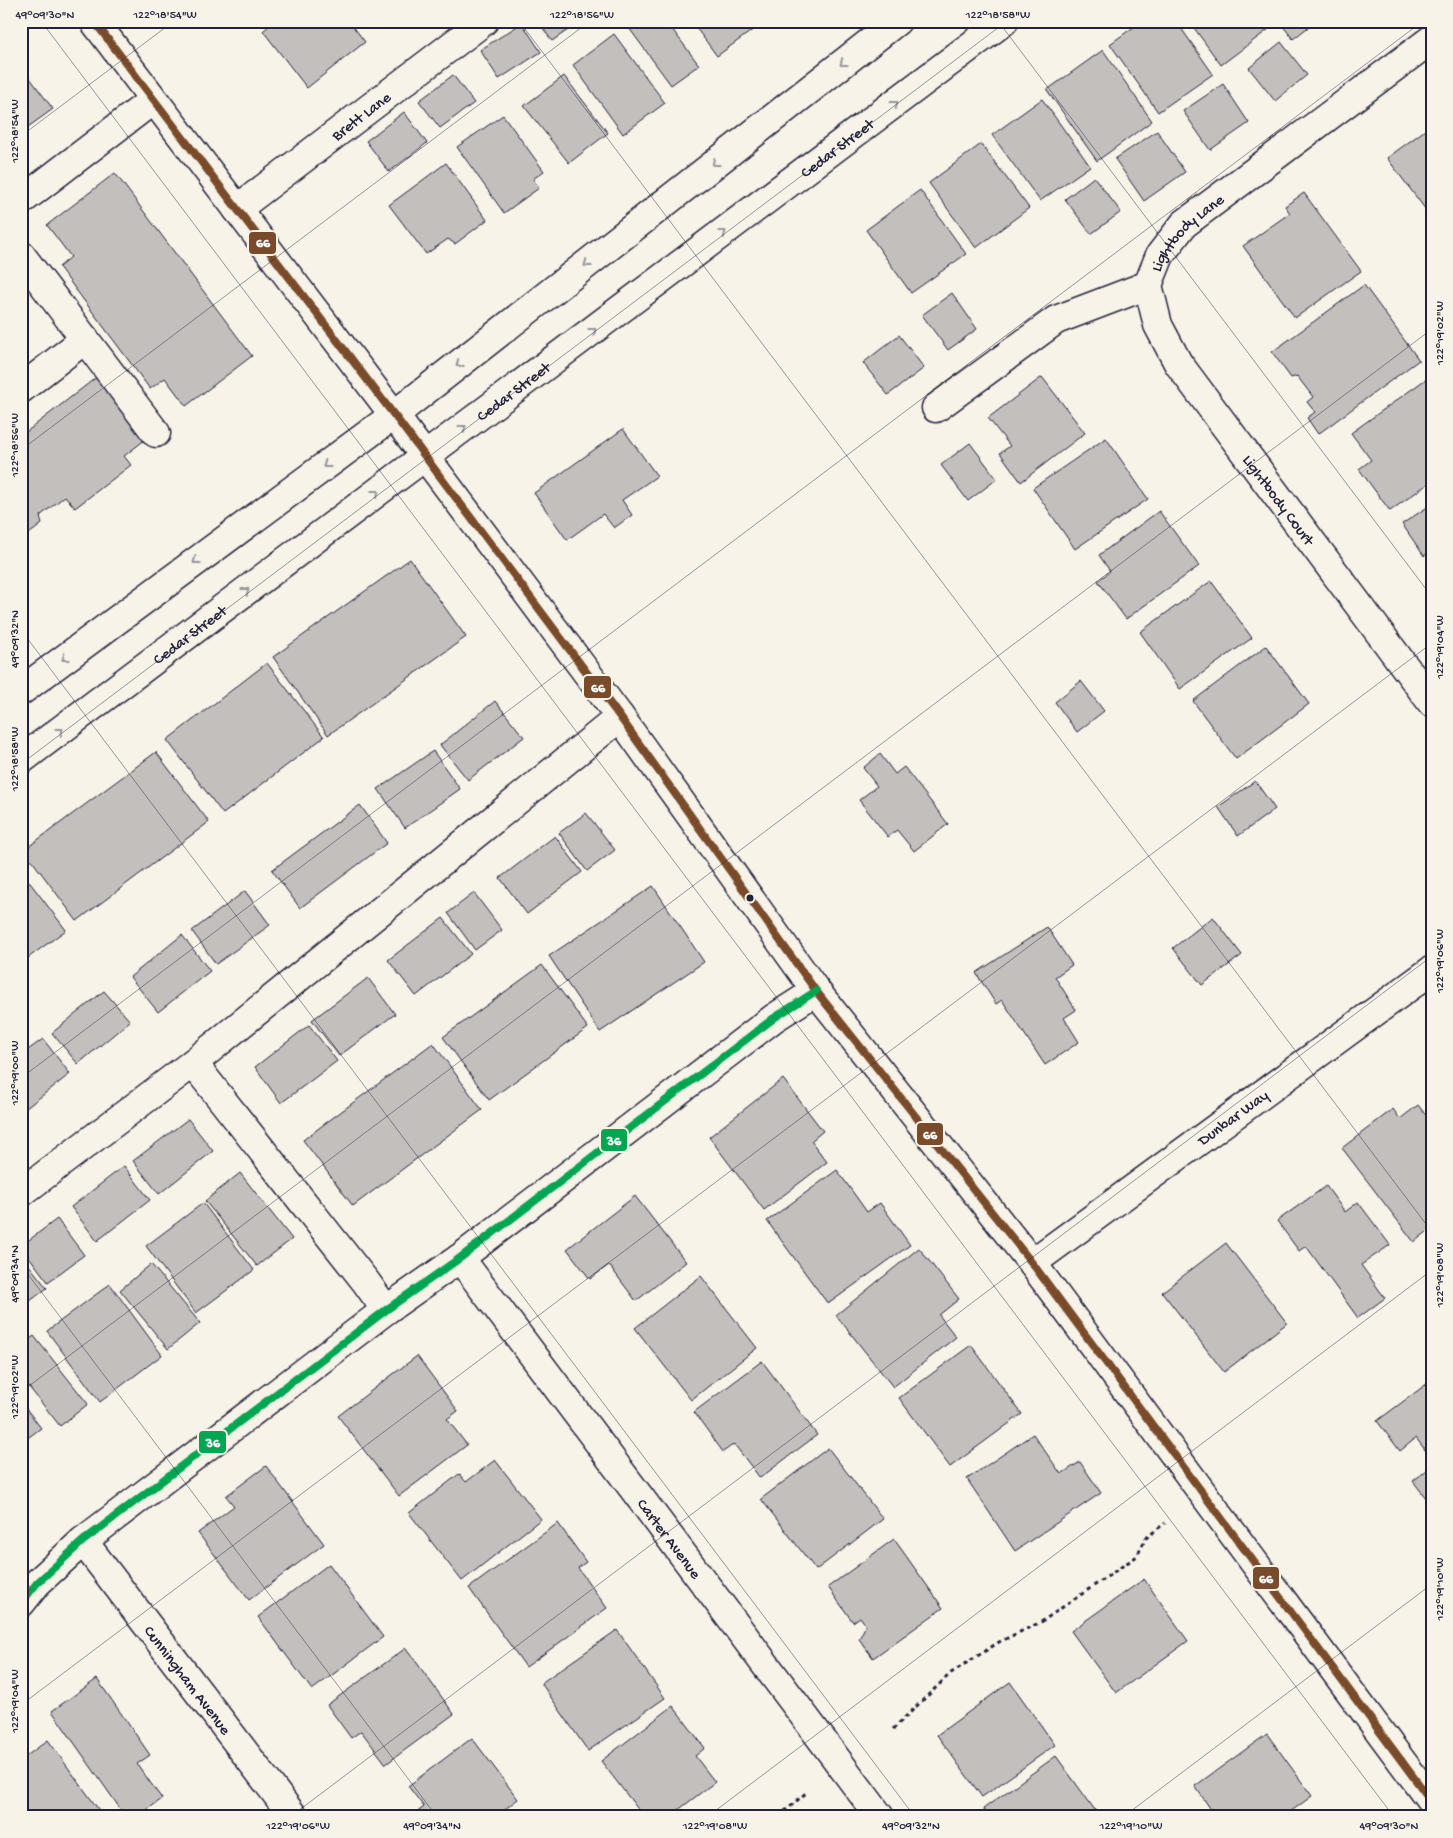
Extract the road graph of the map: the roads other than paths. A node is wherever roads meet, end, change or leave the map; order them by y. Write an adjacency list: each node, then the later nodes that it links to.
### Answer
1 (94, 21): 8 (street)
2 (484, 21): 10 (street, Brett Lane)
3 (897, 21): 16 (street, one-way to 16)
4 (1004, 21): 18 (street, Cedar Street, one-way to 4)
5 (1429, 21): 6 (street)
6 (1432, 25)
7 (1432, 39): 12 (street, Lightbody Lane)
8 (153, 100): 9 (street); 10 (street)
9 (21, 201)
10 (238, 209): 16 (street)
11 (21, 255): 13 (street)
12 (1148, 285): 15 (street, Lightbody Lane); 20 (street, Lightbody Court)
13 (85, 339): 14 (street); 17 (street)
14 (21, 389)
15 (936, 408)
16 (394, 415): 18 (street); 19 (street, one-way to 19)
17 (156, 433)
18 (424, 458): 21 (street); 22 (street, Cedar Street, one-way to 18)
19 (21, 691)
20 (1432, 703)
21 (620, 717): 24 (street); 25 (street)
22 (21, 760)
23 (1432, 970): 28 (street, Dunbar Way)
24 (816, 991): 27 (street); 28 (street)
25 (193, 1063): 26 (street); 29 (street)
26 (21, 1193)
27 (460, 1258): 29 (street); 34 (street, Carter Avenue)
28 (1032, 1263): 32 (street)
29 (386, 1310): 30 (street)
30 (83, 1541): 31 (street); 33 (street, Cunningham Avenue)
31 (21, 1603)
32 (1432, 1802)
33 (294, 1817)
34 (880, 1817)

